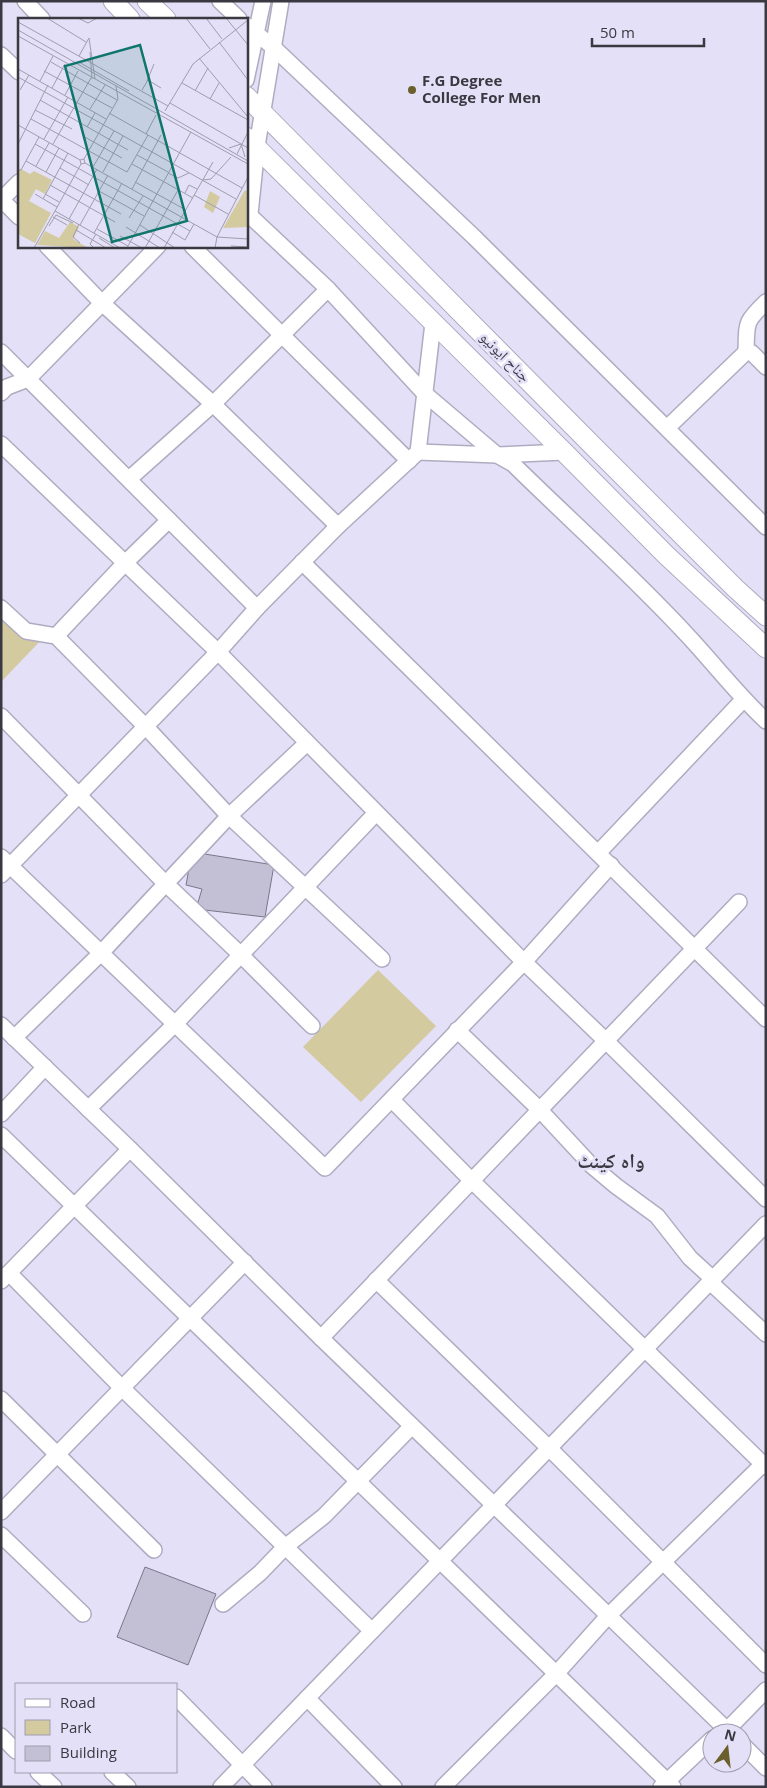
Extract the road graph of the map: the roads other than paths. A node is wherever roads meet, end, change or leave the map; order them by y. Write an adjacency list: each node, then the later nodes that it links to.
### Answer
1 (25, 1): 7 (street)
2 (113, 1): 8 (main road)
3 (148, 1): 9 (main road)
4 (220, 1): 10 (street)
5 (263, 1): 11 (street)
6 (281, 1): 12 (street)
7 (41, 18)
8 (129, 18)
9 (165, 18)
10 (238, 18)
11 (251, 30): 12 (street); 14 (street)
12 (272, 47): 17 (street); 38 (street)
13 (1, 55): 15 (street)
14 (248, 60)
15 (18, 71)
16 (248, 98): 17 (main road, جناح ایونیو)
17 (263, 114): 18 (street); 51 (main road, جناح ایونیو)
18 (252, 141): 21 (street); 29 (main road, جناح ایونیو)
19 (18, 183): 20 (street)
20 (1, 200): 22 (street)
21 (248, 213): 26 (street)
22 (18, 216)
23 (49, 248): 28 (street)
24 (156, 248): 28 (street)
25 (194, 248): 30 (street)
26 (328, 289): 30 (street); 36 (street)
27 (766, 302): 32 (street)
28 (102, 303): 34 (street); 37 (street)
29 (433, 324): 36 (street); 40 (main road, جناح ایونیو)
30 (281, 334): 37 (street); 42 (street)
31 (1, 352): 34 (street)
32 (746, 352): 33 (street); 38 (street)
33 (766, 367)
34 (28, 379): 35 (street); 43 (street)
35 (1, 393)
36 (424, 393): 41 (street); 42 (street)
37 (213, 404): 43 (street); 45 (street)
38 (667, 428): 46 (street)
39 (1, 444): 48 (street)
40 (564, 452): 41 (street); 53 (main road, جناح ایونیو)
41 (498, 455): 42 (street); 55 (street)
42 (414, 457): 45 (street)
43 (129, 479): 44 (street)
44 (170, 520): 48 (street); 50 (street)
45 (338, 526): 47 (street)
46 (766, 527)
47 (302, 562): 50 (street); 63 (street)
48 (125, 563): 52 (street); 54 (street)
49 (1, 608): 52 (street)
50 (257, 608): 54 (street)
51 (766, 616)
52 (56, 636): 58 (street)
53 (766, 648)
54 (218, 652): 58 (street); 59 (street)
55 (743, 700): 57 (street); 63 (street)
56 (1, 716): 60 (street)
57 (766, 722)
58 (146, 727): 60 (street); 62 (street)
59 (307, 743): 61 (street); 62 (street)
60 (79, 795): 64 (street); 66 (street)
61 (376, 813): 67 (street); 73 (street)
62 (229, 816): 66 (street); 67 (street)
63 (598, 853): 65 (street)
64 (4, 866): 70 (street)
65 (611, 866): 69 (street); 73 (street)
66 (165, 883): 70 (street); 71 (street)
67 (305, 887): 71 (street); 72 (street)
68 (739, 902): 69 (street)
69 (695, 948): 74 (street); 80 (street)
70 (101, 953): 75 (street); 79 (street)
71 (240, 955): 75 (street); 77 (street)
72 (382, 960)
73 (524, 962): 78 (street); 80 (street)
74 (766, 1019)
75 (175, 1024): 82 (street); 83 (street)
76 (1, 1025): 79 (street)
77 (312, 1026)
78 (457, 1030): 82 (street); 84 (street)
79 (14, 1038): 81 (street)
80 (605, 1040): 84 (street); 89 (street)
81 (44, 1067): 83 (street); 85 (street)
82 (392, 1100): 88 (street)
83 (88, 1109): 87 (street)
84 (539, 1109): 88 (street); 95 (street)
85 (1, 1114)
86 (1, 1135): 90 (street)
87 (130, 1149): 90 (street); 92 (street)
88 (471, 1180): 94 (street); 99 (street)
89 (766, 1199)
90 (74, 1206): 93 (street); 96 (street)
91 (766, 1224): 95 (street)
92 (245, 1262): 96 (street); 98 (street)
93 (5, 1277): 100 (street)
94 (376, 1280): 98 (street); 103 (street)
95 (711, 1280): 97 (street); 99 (street)
96 (191, 1318): 100 (street); 106 (street)
97 (766, 1334)
98 (321, 1338): 102 (street)
99 (644, 1350): 103 (street); 105 (street)
100 (122, 1388): 104 (street); 110 (street)
101 (1, 1399): 104 (street)
102 (412, 1426): 106 (street); 107 (street)
103 (549, 1448): 107 (street); 113 (street)
104 (58, 1454): 108 (street); 111 (street)
105 (764, 1466): 113 (street)
106 (359, 1482): 110 (street); 112 (street)
107 (494, 1505): 112 (street); 116 (street)
108 (1, 1512)
109 (1, 1535): 115 (street)
110 (284, 1547): 114 (street); 117 (street)
111 (154, 1550)
112 (440, 1560): 117 (street); 119 (street)
113 (662, 1562): 116 (street); 118 (street)
114 (224, 1604)
115 (83, 1614)
116 (608, 1616): 119 (street); 123 (street)
117 (372, 1631): 121 (street)
118 (766, 1665)
119 (556, 1674): 133 (street); 139 (street)
120 (766, 1690): 124 (street)
121 (307, 1698): 129 (street); 138 (street)
122 (178, 1700): 129 (street)
123 (717, 1723)
124 (735, 1723)
125 (1, 1736): 127 (street)
126 (702, 1749): 133 (street)
127 (15, 1750)
128 (752, 1754): 130 (street)
129 (242, 1765): 136 (street); 137 (street)
130 (766, 1768)
131 (39, 1773): 134 (street)
132 (113, 1773): 135 (street)
133 (667, 1785)
134 (54, 1787)
135 (128, 1787)
136 (221, 1787)
137 (264, 1787)
138 (394, 1787)
139 (444, 1787)

